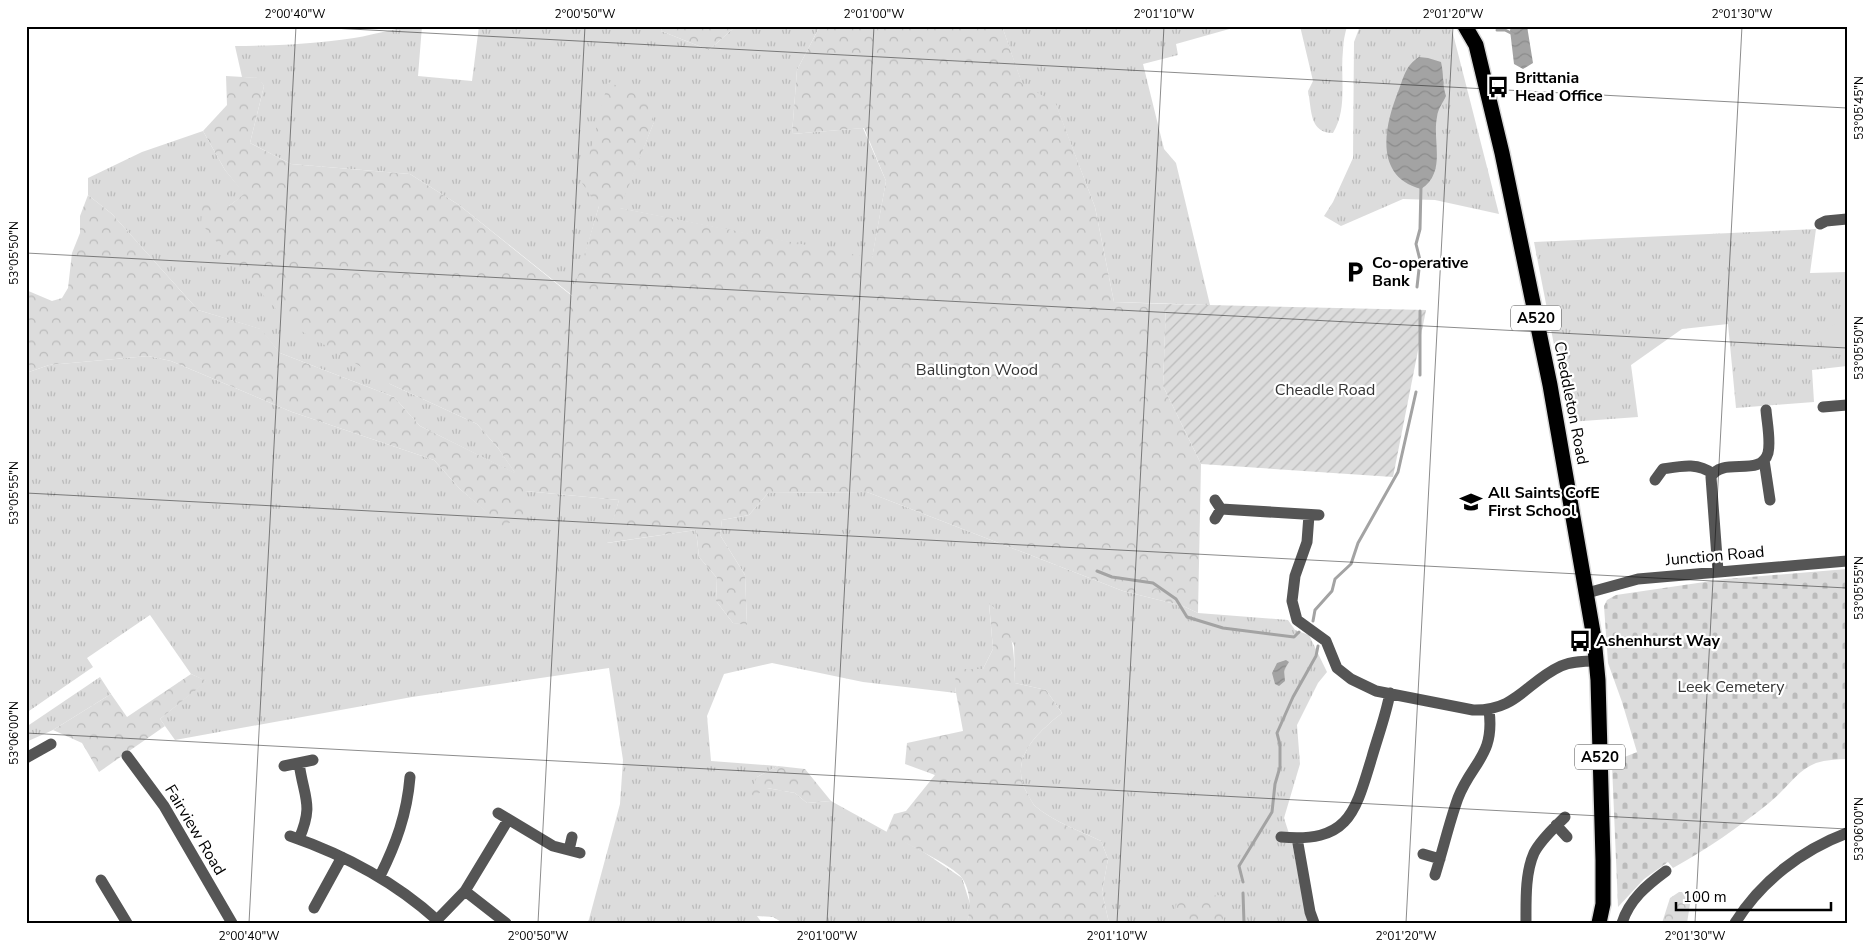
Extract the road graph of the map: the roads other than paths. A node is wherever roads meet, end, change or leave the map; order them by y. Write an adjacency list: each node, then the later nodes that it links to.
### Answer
1 (1465, 26): 3 (highway, Cheddleton Road / A520)
2 (1479, 26): 3 (highway, Cheddleton Road / A520)
3 (1476, 44): 16 (highway, Cheddleton Road / A520)
4 (1847, 219): 5 (street)
5 (1820, 224)
6 (1847, 404): 7 (street)
7 (1824, 407)
8 (1766, 410): 9 (street)
9 (1764, 460): 10 (street); 12 (street)
10 (1713, 474): 11 (street); 15 (street)
11 (1655, 480)
12 (1770, 500)
13 (1217, 509): 18 (street)
14 (1847, 561): 15 (street, Junction Road)
15 (1718, 571): 16 (street, Junction Road)
16 (1587, 593): 17 (highway, Cheddleton Road / A520)
17 (1596, 661): 19 (street); 53 (highway, Cheddleton Road / A520)
18 (1390, 693): 19 (street); 37 (street)
19 (1489, 710): 40 (street)
20 (51, 744): 22 (street)
21 (127, 756): 49 (street, Fairview Road)
22 (26, 758)
23 (313, 760): 24 (street)
24 (300, 763): 25 (street); 39 (street)
25 (284, 766)
26 (410, 777): 28 (street)
27 (397, 789): 28 (street)
28 (409, 790): 43 (street)
29 (498, 814): 31 (street)
30 (1565, 817): 32 (street)
31 (508, 820): 34 (street); 45 (street)
32 (1556, 826): 36 (street); 52 (street)
33 (1847, 833): 55 (street)
34 (572, 837)
35 (1281, 837): 37 (street)
36 (1567, 837)
37 (1297, 838): 51 (street)
38 (1423, 854): 40 (street)
39 (342, 857): 43 (street); 46 (street)
40 (1440, 858): 42 (street)
41 (1666, 871): 54 (street)
42 (1435, 875)
43 (380, 876): 47 (street)
44 (101, 880): 48 (street)
45 (465, 891): 47 (street); 50 (street)
46 (314, 901)
47 (436, 921)
48 (127, 923)
49 (232, 923)
50 (506, 923)
51 (1314, 923)
52 (1526, 923)
53 (1599, 923)
54 (1622, 923)
55 (1735, 923)

